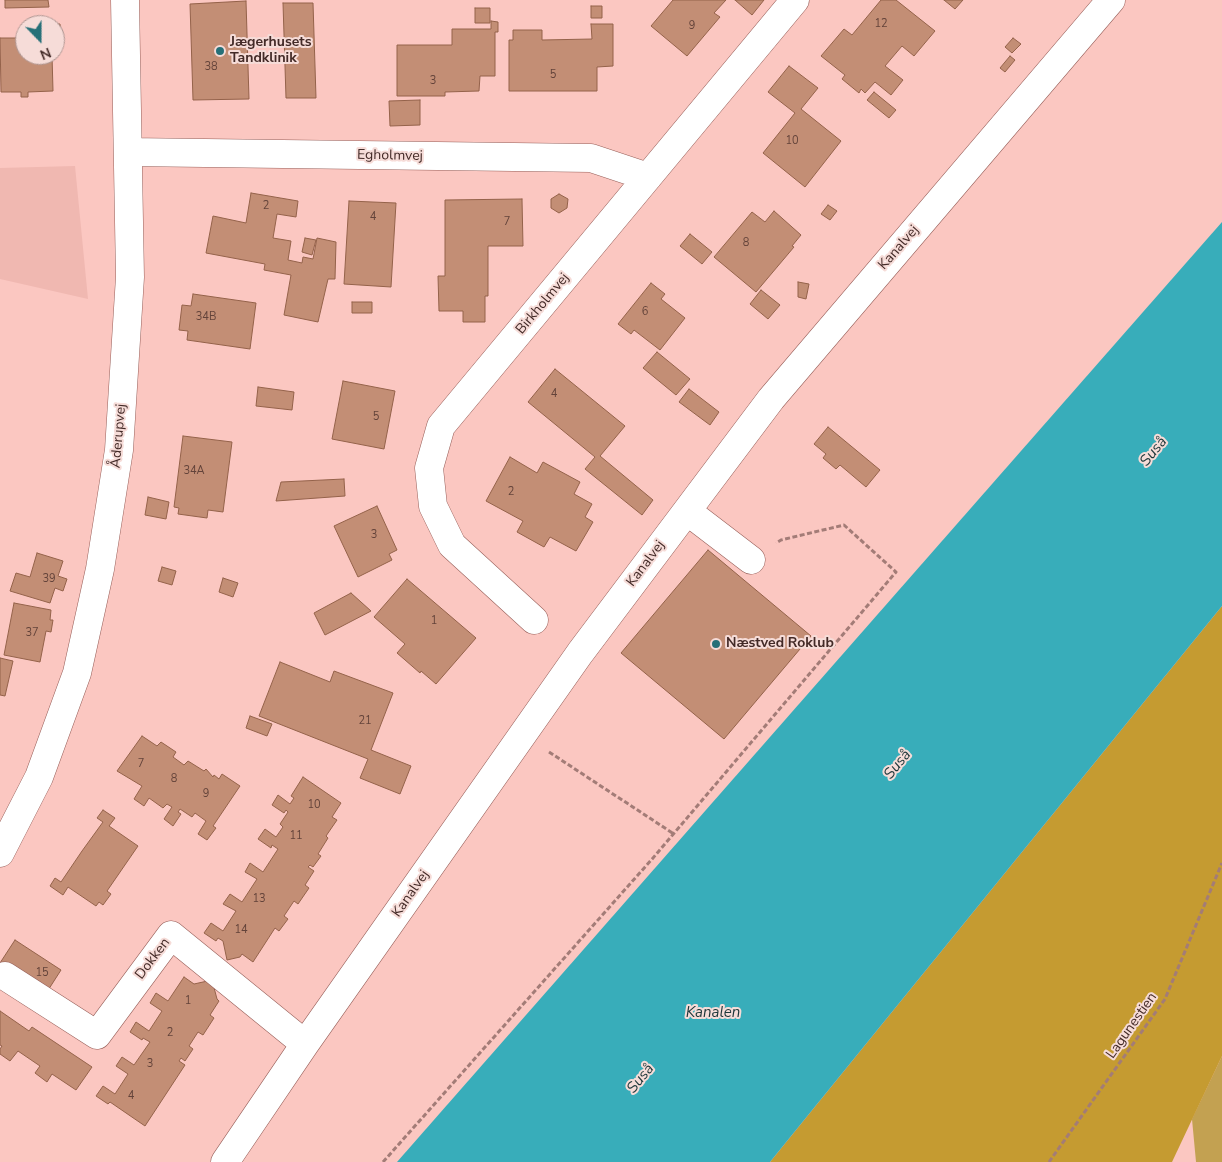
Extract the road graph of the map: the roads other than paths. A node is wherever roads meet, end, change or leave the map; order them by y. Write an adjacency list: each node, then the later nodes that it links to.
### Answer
1 (125, 0): 4 (street, Åderupvej)
2 (795, 0): 5 (street, Birkholmvej)
3 (1111, 0): 6 (street, Kanalvej)
4 (128, 152): 5 (street, Egholmvej); 9 (street, Åderupvej)
5 (648, 177): 8 (street, Birkholmvej)
6 (687, 510): 7 (street); 11 (street, Kanalvej)
7 (751, 560)
8 (534, 620)
9 (0, 853)
10 (5, 976): 11 (street, Dokken)
11 (305, 1044): 12 (street, Kanalvej)
12 (225, 1162)

